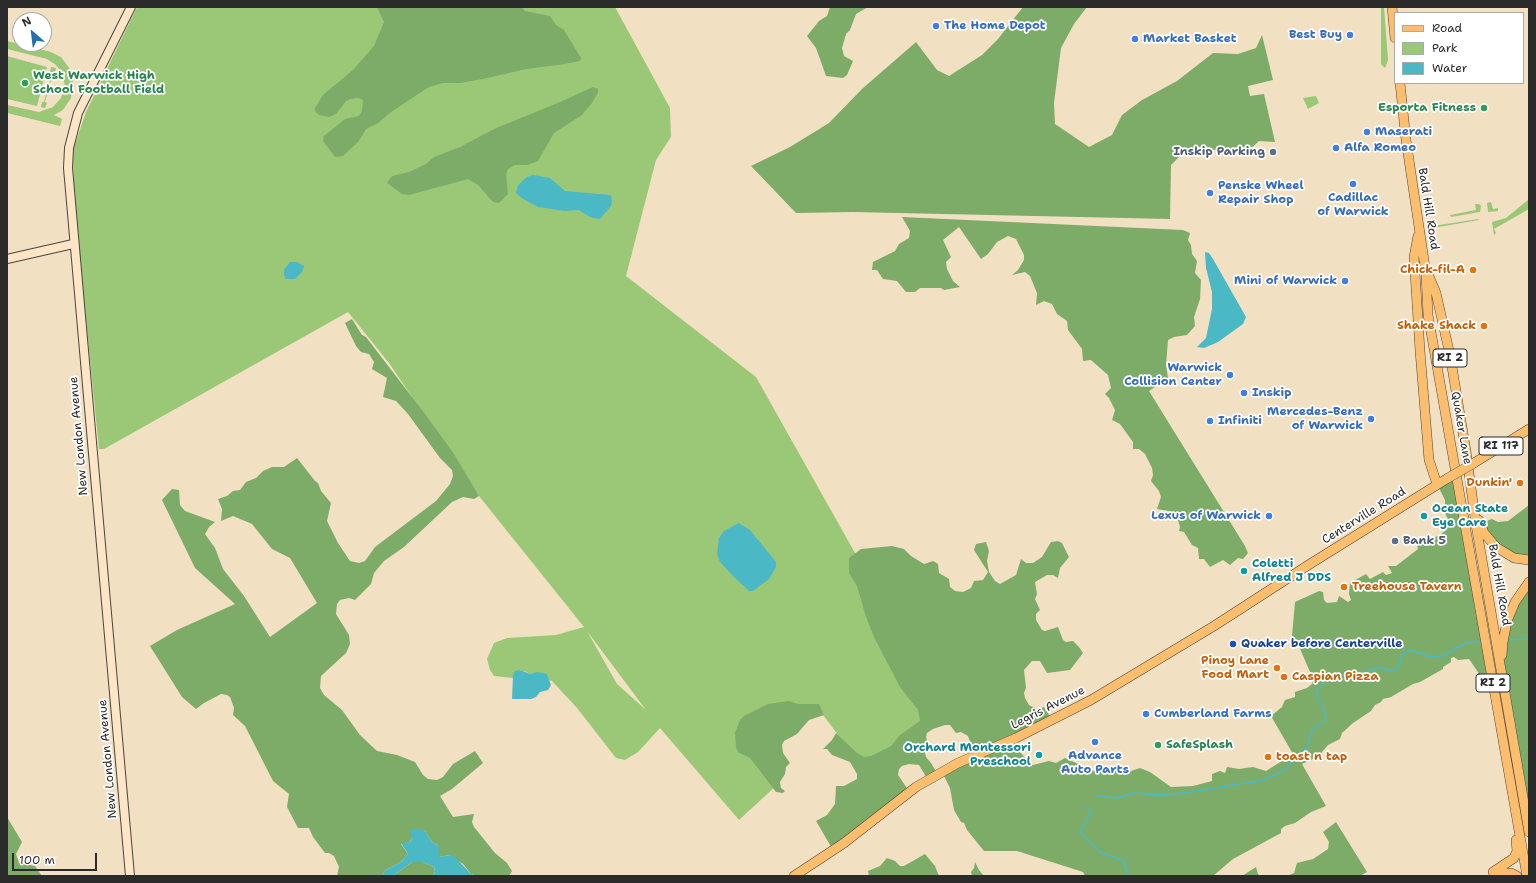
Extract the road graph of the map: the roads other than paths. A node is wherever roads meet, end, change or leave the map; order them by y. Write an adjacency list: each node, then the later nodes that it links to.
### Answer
1 (131, 7): 6 (main road, New London Avenue)
2 (1392, 7): 3 (main road)
3 (1394, 28)
4 (1400, 84): 5 (main road, Bald Hill Road / RI 2)
5 (1419, 229): 8 (main road, Bald Hill Road / RI 2); 10 (main road)
6 (73, 244): 7 (main road); 18 (main road, New London Avenue)
7 (7, 259)
8 (1425, 268): 11 (main road, Bald Hill Road / RI 2); 16 (main road, Quaker Lane / RI 2)
9 (1529, 429): 10 (main road, Centerville Road / RI 117, bridge)
10 (1437, 484): 14 (main road, Centerville Road / RI 117)
11 (1474, 510): 12 (main road); 15 (main road, Bald Hill Road / RI 2)
12 (1529, 560)
13 (1529, 582): 15 (main road)
14 (1214, 626): 19 (main road, Legris Avenue / RI 117)
15 (1503, 682): 17 (main road, Bald Hill Road / RI 2)
16 (1512, 786): 20 (main road); 21 (main road, Quaker Lane / RI 2)
17 (1529, 832)
18 (130, 876)
19 (794, 876)
20 (1517, 876)
21 (1527, 876)

